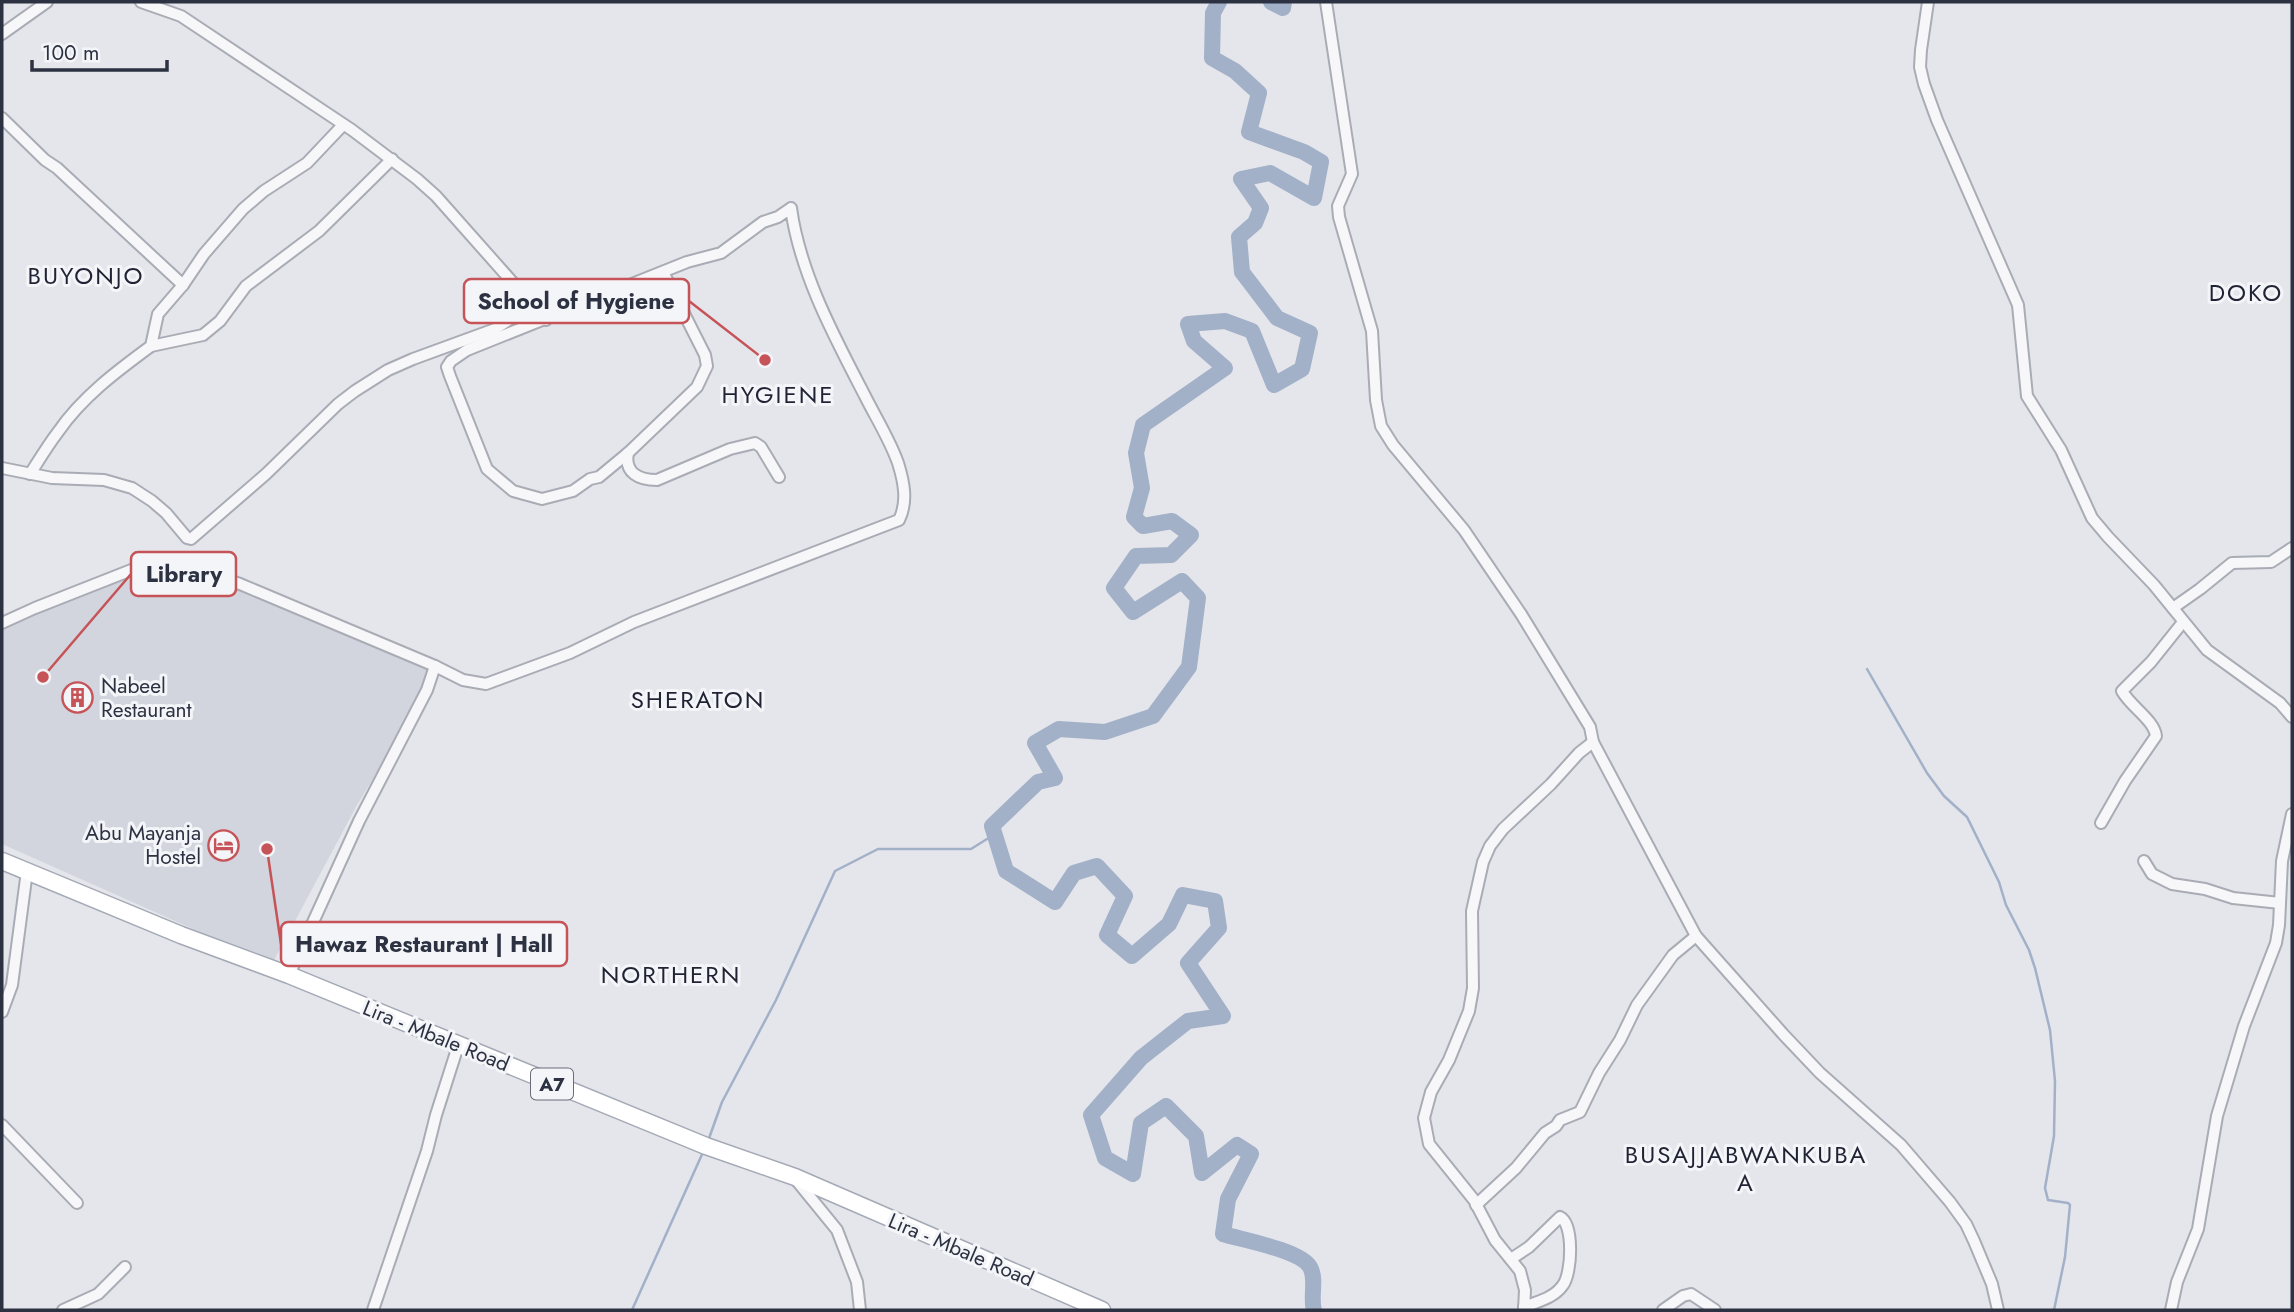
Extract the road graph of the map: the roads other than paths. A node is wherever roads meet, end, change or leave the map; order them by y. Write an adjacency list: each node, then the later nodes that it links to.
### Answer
1 (47, 2): 5 (street)
2 (141, 2): 7 (street)
3 (1326, 2): 24 (street)
4 (1928, 2): 19 (street)
5 (2, 34)
6 (2, 118): 10 (street)
7 (343, 125): 8 (street); 10 (street)
8 (391, 159): 11 (street); 13 (street)
9 (663, 272): 12 (street); 14 (street); 22 (street)
10 (183, 285): 13 (street)
11 (534, 304): 12 (street); 16 (street)
12 (547, 320): 14 (street)
13 (151, 346): 16 (street)
14 (628, 453): 17 (street)
15 (2, 468): 16 (street)
16 (30, 474)
17 (779, 477)
18 (2292, 548): 19 (street)
19 (2172, 608): 20 (street)
20 (2183, 622): 23 (street); 26 (street)
21 (2, 623): 22 (street)
22 (435, 666): 34 (street)
23 (2291, 712)
24 (1593, 742): 33 (street); 40 (street)
25 (2292, 814): 30 (street)
26 (2101, 822)
27 (2, 861): 29 (main road, Lira - Mbale Road / A7)
28 (2144, 861): 30 (street)
29 (27, 872): 34 (main road, Lira - Mbale Road / A7); 35 (street)
30 (2280, 903): 32 (street)
31 (2292, 921): 32 (street)
32 (2279, 925): 51 (street)
33 (1696, 936): 40 (street); 50 (street)
34 (289, 975): 36 (main road, Lira - Mbale Road / A7)
35 (2, 1012)
36 (458, 1046): 38 (main road, Lira - Mbale Road / A7); 45 (street)
37 (2, 1125): 39 (street)
38 (795, 1177): 46 (street); 47 (main road, Lira - Mbale Road / A7)
39 (77, 1203)
40 (1476, 1205): 41 (street)
41 (1511, 1259): 43 (street); 43 (street)
42 (125, 1267): 44 (street)
43 (1524, 1308)
44 (63, 1310)
45 (373, 1310)
46 (860, 1310)
47 (1102, 1310)
48 (1662, 1310): 49 (street)
49 (1715, 1310)
50 (1998, 1310)
51 (2171, 1310)

